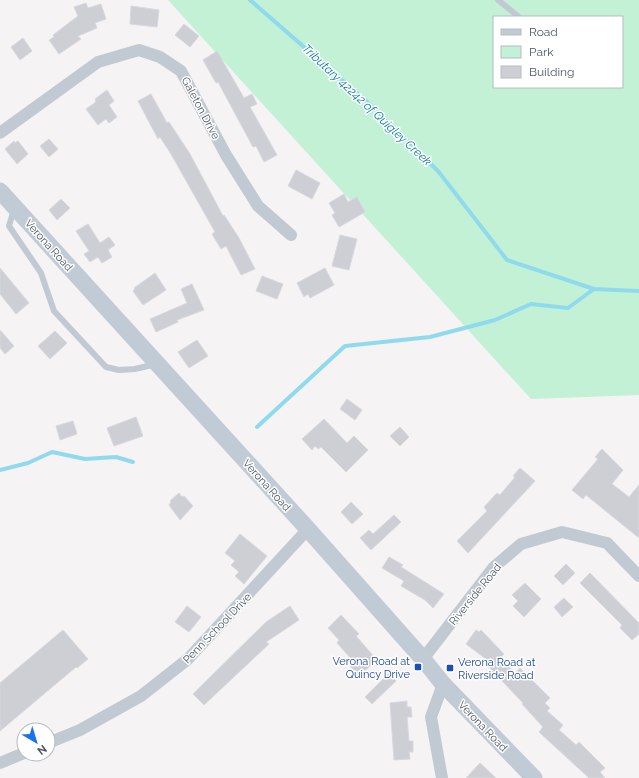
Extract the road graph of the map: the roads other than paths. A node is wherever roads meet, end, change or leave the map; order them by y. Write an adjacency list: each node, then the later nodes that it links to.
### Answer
1 (498, 0): 2 (lane)
2 (518, 16)
3 (0, 133): 6 (street, Galeton Drive)
4 (0, 191): 5 (street, Verona Road)
5 (15, 208): 7 (street, Verona Road); 7 (lane)
6 (291, 235)
7 (158, 364): 8 (street, Verona Road)
8 (308, 529): 10 (street, Verona Road); 12 (street, Penn School Drive)
9 (639, 576): 10 (street, Riverside Road)
10 (423, 659): 11 (street, Verona Road)
11 (443, 684): 15 (street); 16 (street, Verona Road)
12 (56, 740)
13 (16, 756): 14 (street)
14 (0, 763)
15 (442, 778)
16 (534, 778)

